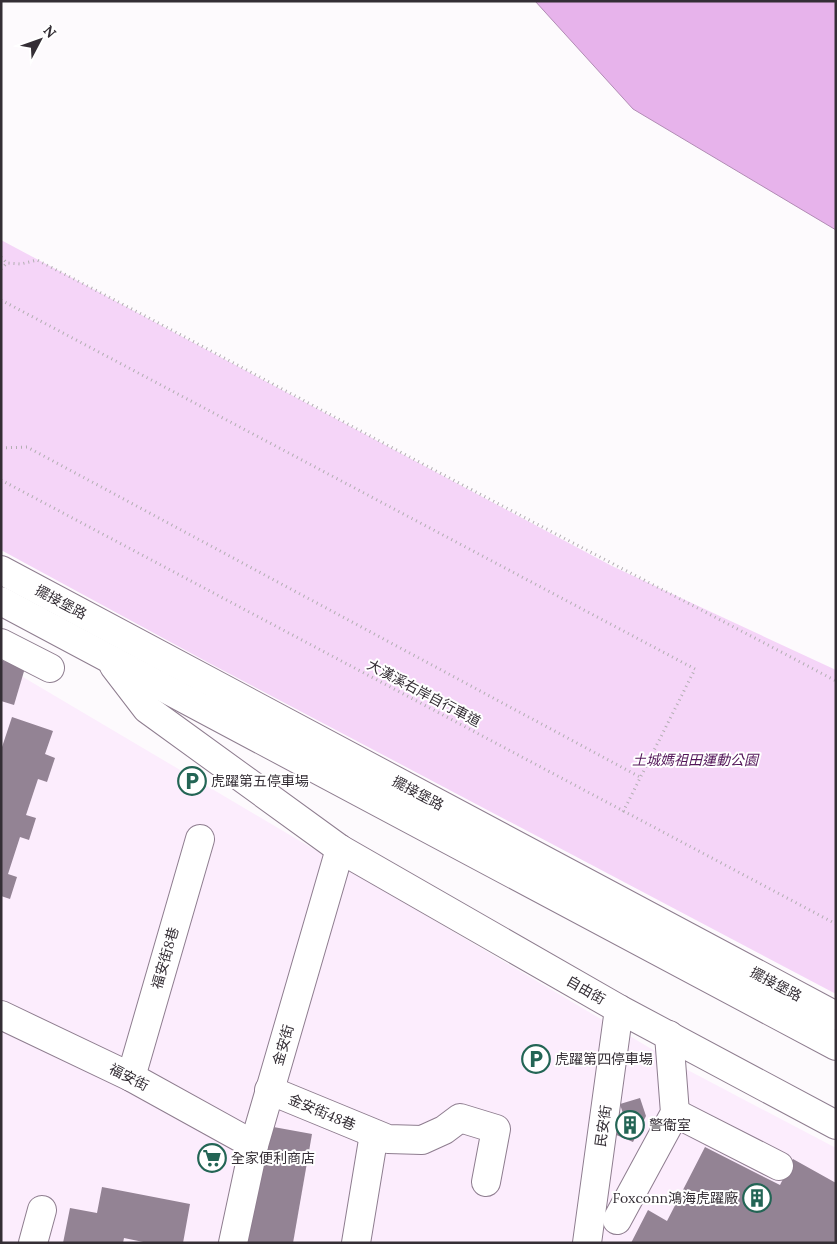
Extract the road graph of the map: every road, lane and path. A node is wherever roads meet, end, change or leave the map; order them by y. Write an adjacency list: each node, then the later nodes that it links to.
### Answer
1 (1, 257): 2 (path)
2 (7, 263): 3 (path); 12 (path)
3 (1, 269)
4 (1, 300): 13 (path)
5 (1, 448): 13 (path)
6 (1, 480): 14 (path, 大漢溪右岸自行車道)
7 (1, 570): 20 (street, 擺接堡路)
8 (1, 601): 10 (street, 擺接堡路)
9 (1, 643): 11 (street)
10 (108, 659): 16 (street, 自由街); 22 (street, 擺接堡路)
11 (50, 668)
12 (836, 681)
13 (640, 777): 14 (path)
14 (623, 812): 17 (path, 大漢溪右岸自行車道)
15 (200, 839): 23 (street, 福安街8巷)
16 (340, 849): 18 (street, 自由街); 24 (street, 金安街)
17 (836, 924)
18 (619, 1009): 21 (street, 自由街); 36 (street, 民安街)
19 (1, 1015): 23 (street, 福安街)
20 (836, 1016)
21 (669, 1035): 25 (street); 26 (street, 自由街)
22 (836, 1046)
23 (131, 1078): 28 (street, 福安街)
24 (269, 1090): 27 (street, 金安街48巷); 28 (street, 金安街)
25 (675, 1113): 29 (street); 32 (street)
26 (836, 1125)
27 (374, 1134): 30 (street, 金安街48巷); 35 (street)
28 (254, 1145): 34 (street, 金安街)
29 (779, 1166)
30 (486, 1182)
31 (42, 1210): 33 (street)
32 (616, 1220)
33 (33, 1243)
34 (233, 1243)
35 (356, 1243)
36 (586, 1243)

